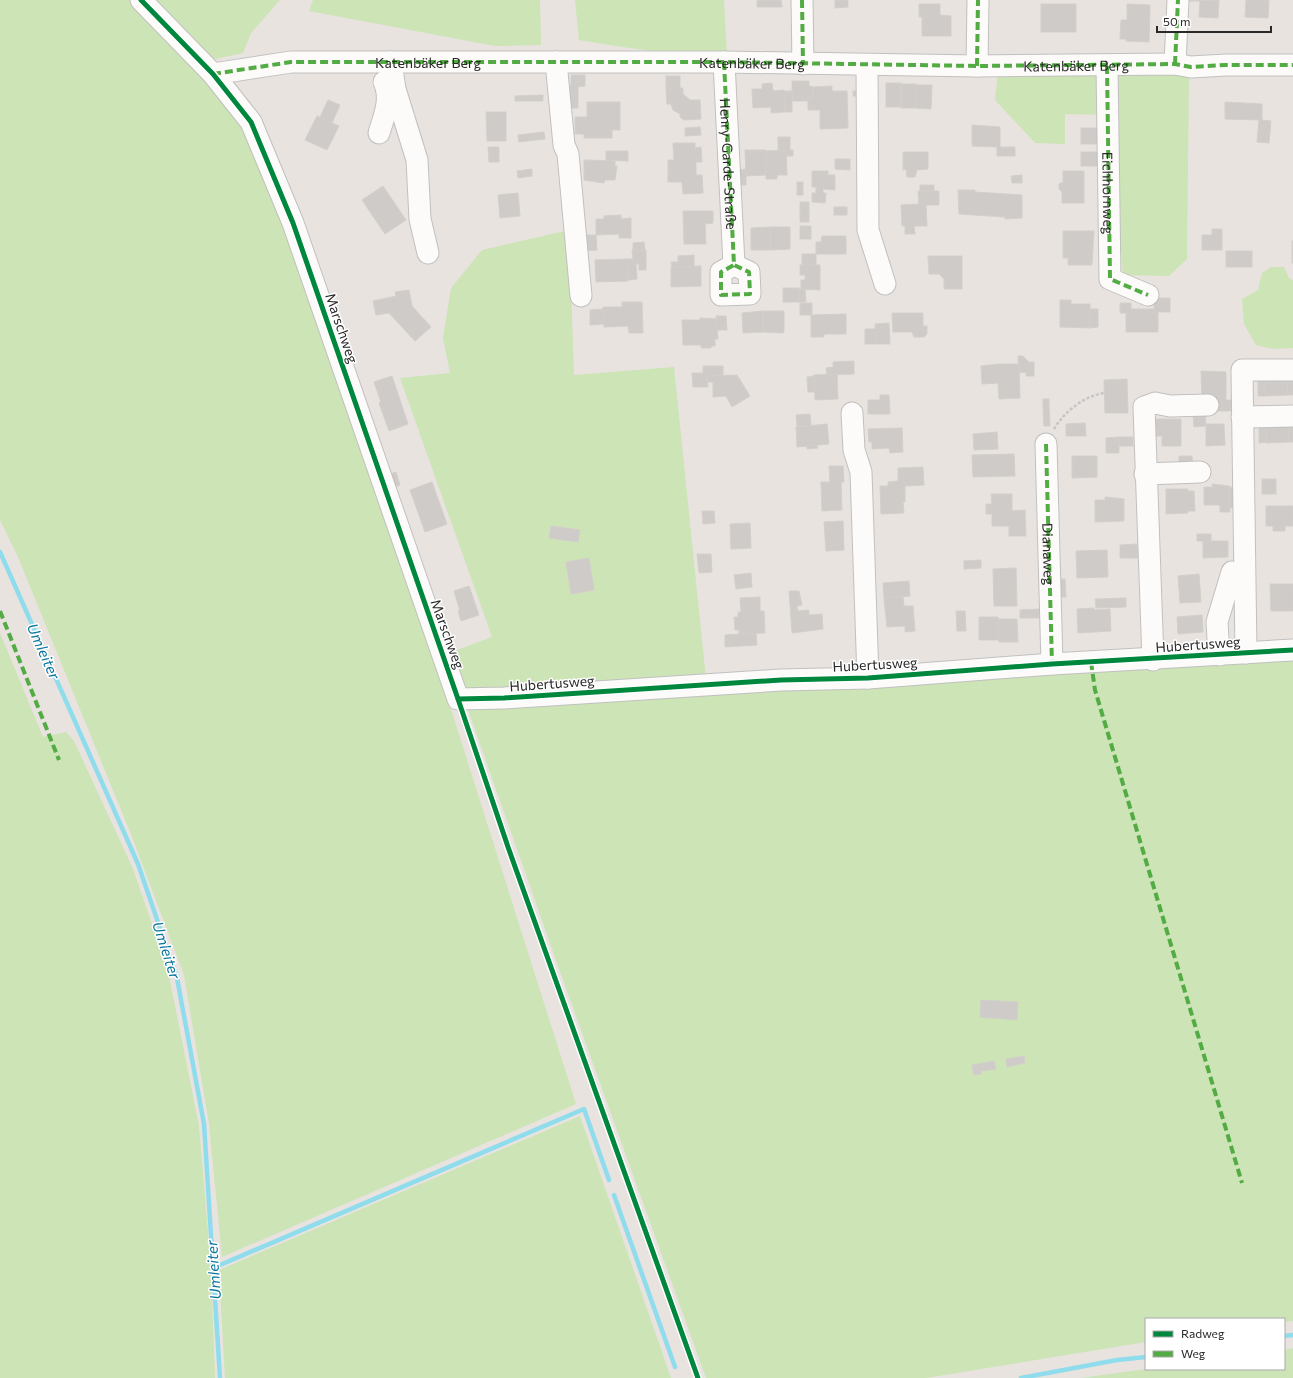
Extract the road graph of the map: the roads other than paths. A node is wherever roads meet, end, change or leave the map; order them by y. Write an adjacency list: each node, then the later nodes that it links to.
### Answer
1 (141, 0): 14 (street, Marschweg)
2 (802, 0): 8 (street)
3 (978, 0): 12 (street)
4 (1178, 0): 9 (street)
5 (383, 62): 6 (street, Katenbäker Berg); 14 (street, Katenbäker Berg); 15 (street); 16 (street)
6 (556, 62): 7 (street, Katenbäker Berg); 20 (street)
7 (724, 62): 8 (street, Katenbäker Berg); 17 (street, Henry-Garde-Straße)
8 (803, 64): 10 (street, Katenbäker Berg)
9 (1175, 64): 11 (street, Katenbäker Berg); 13 (street, Katenbäker Berg)
10 (867, 65): 12 (street, Katenbäker Berg); 18 (street)
11 (1293, 65)
12 (977, 66): 13 (street, Katenbäker Berg)
13 (1107, 66): 19 (street, Eichhornweg)
14 (212, 74): 36 (street, Marschweg)
15 (379, 133)
16 (428, 253)
17 (734, 265)
18 (885, 284)
19 (1148, 295)
20 (581, 296)
21 (1293, 370): 25 (street)
22 (1208, 405): 28 (street)
23 (852, 413): 35 (street)
24 (1293, 416): 25 (street)
25 (1242, 417): 31 (street)
26 (1046, 444): 34 (street, Dianaweg)
27 (1200, 472): 28 (street)
28 (1146, 474): 33 (street)
29 (1232, 572): 32 (street)
30 (1293, 650): 31 (street, Hubertusweg)
31 (1246, 653): 32 (street, Hubertusweg)
32 (1219, 655): 33 (street, Hubertusweg)
33 (1153, 660): 34 (street, Hubertusweg)
34 (1052, 664): 35 (street, Hubertusweg)
35 (868, 678): 36 (street, Hubertusweg)
36 (458, 699)

